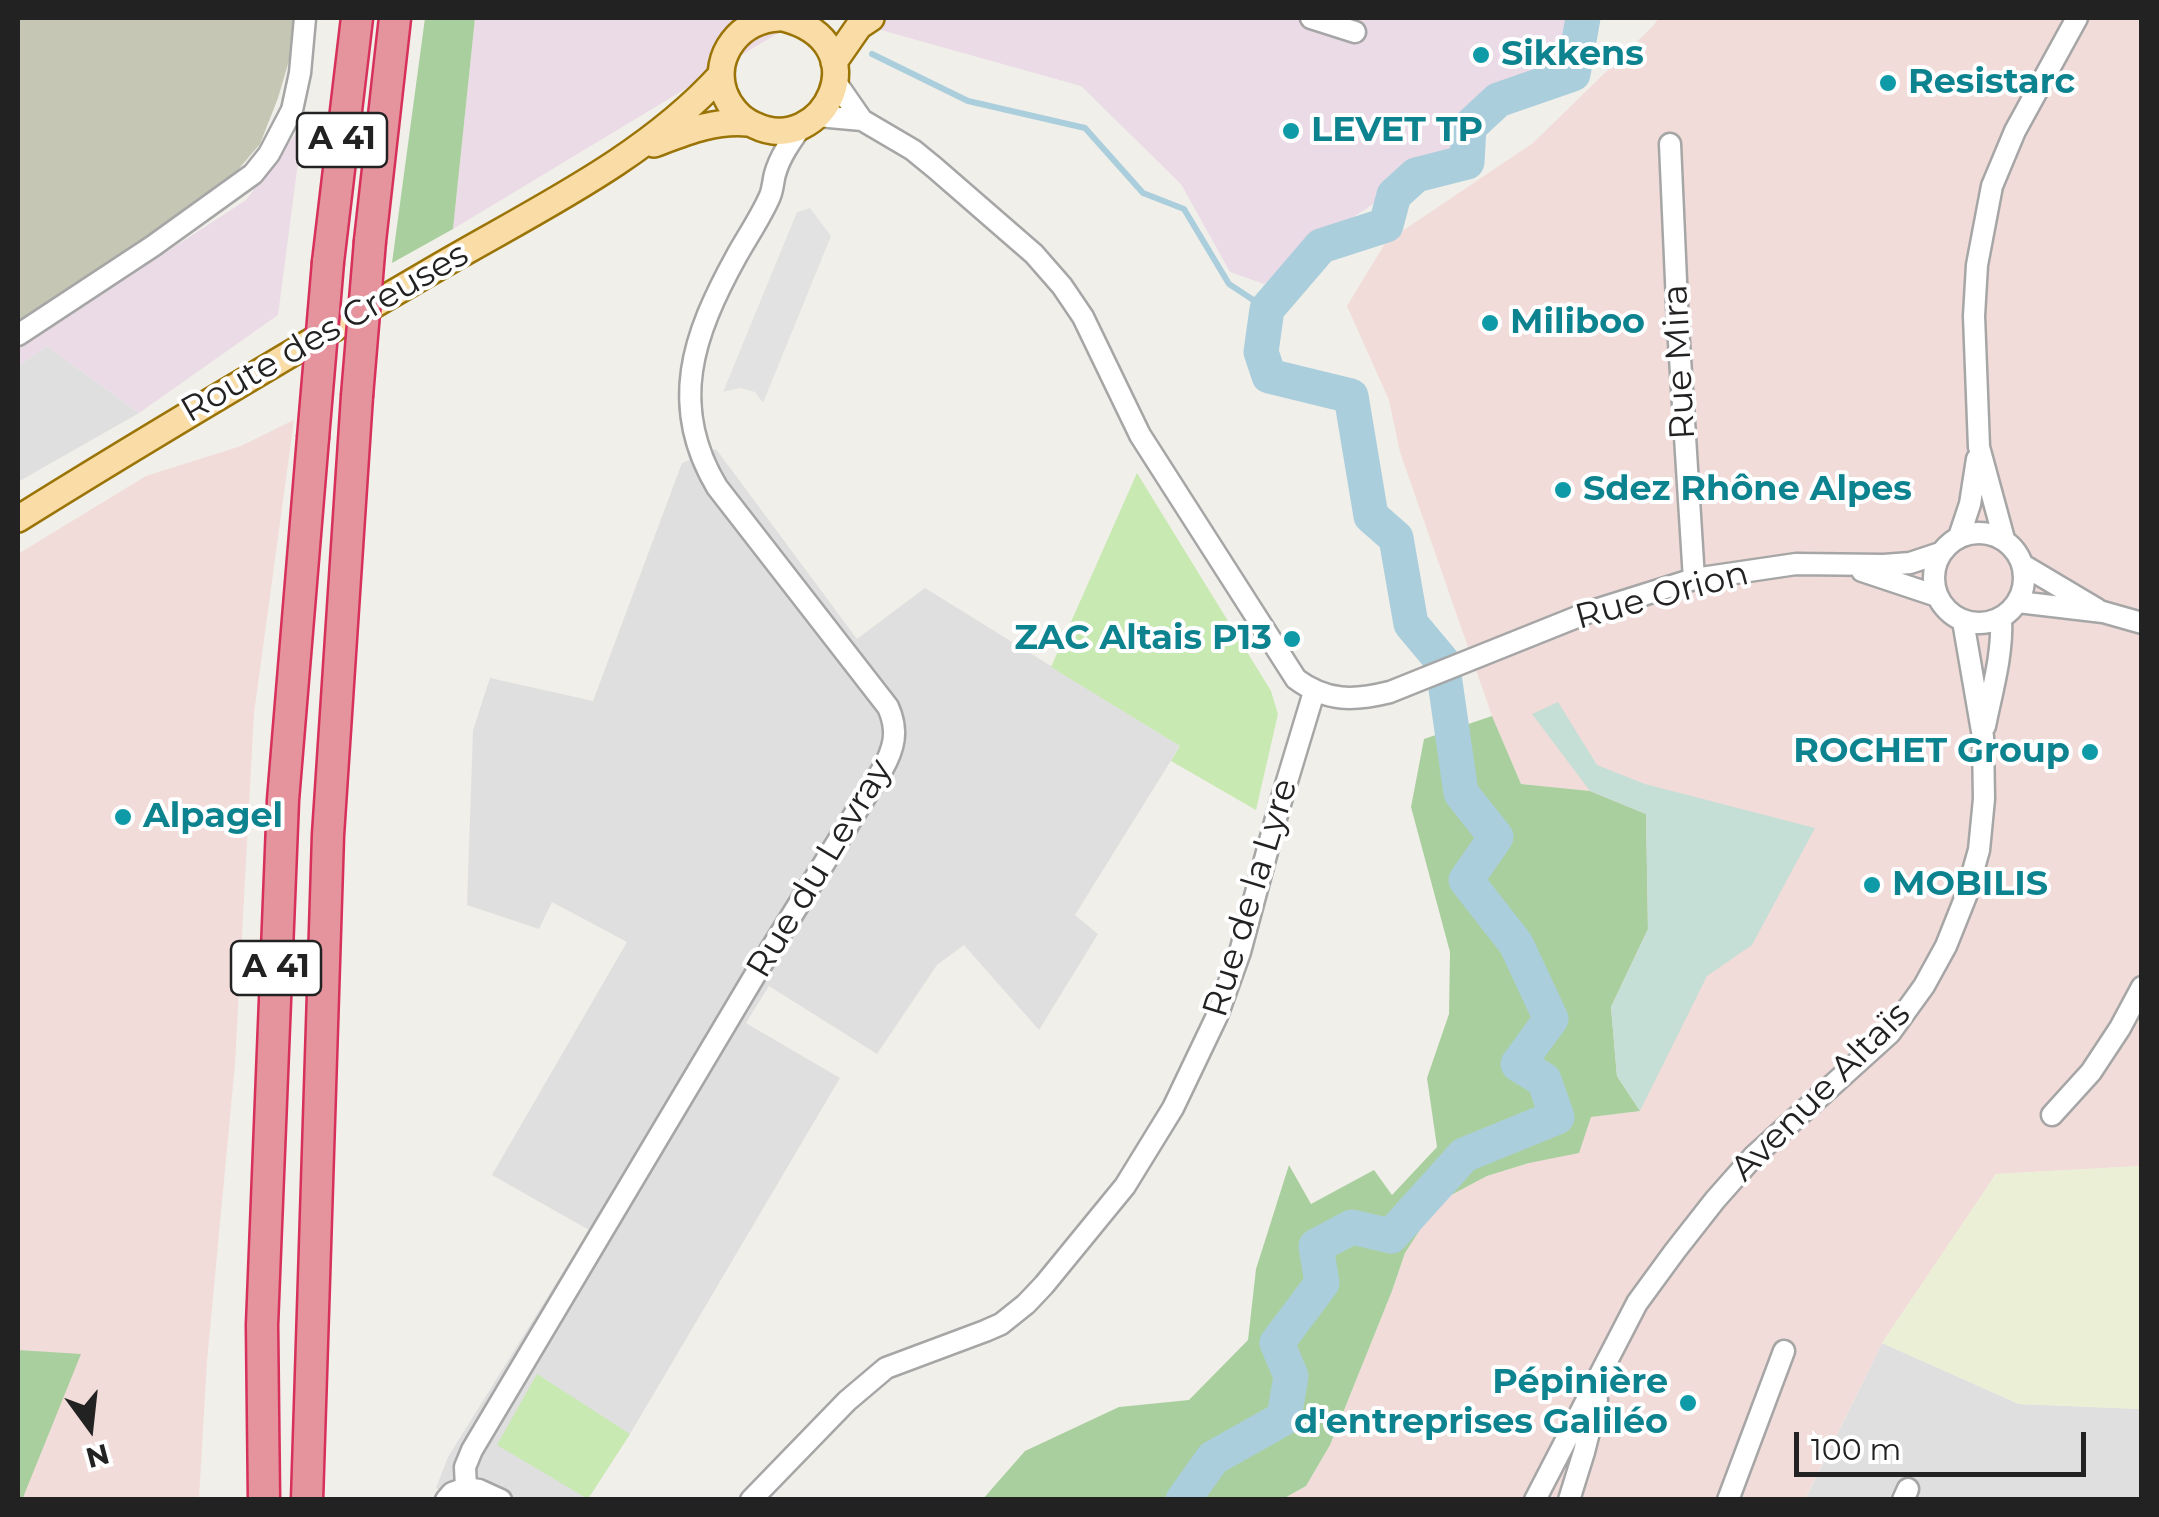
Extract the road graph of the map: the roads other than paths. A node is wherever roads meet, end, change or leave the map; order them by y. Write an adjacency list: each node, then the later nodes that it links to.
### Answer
1 (306, 18): 20 (street)
2 (357, 18): 42 (highway, A 41, bridge)
3 (394, 18): 43 (highway, A 41, bridge)
4 (730, 18): 11 (street)
5 (771, 18): 9 (main road); 11 (main road)
6 (871, 18): 12 (main road)
7 (1311, 18): 10 (street)
8 (2077, 18): 21 (street)
9 (795, 19): 12 (main road)
10 (1355, 32)
11 (730, 44): 13 (main road)
12 (835, 72): 14 (street); 15 (main road)
13 (721, 74): 16 (main road); 18 (main road, Route des Creuses)
14 (862, 120): 15 (street); 35 (street)
15 (810, 121): 16 (main road); 19 (street, Rue du Levray)
16 (754, 126): 18 (main road, Route des Creuses); 19 (street)
17 (1670, 144): 28 (street, Rue Mira)
18 (636, 151): 22 (main road, Route des Creuses)
19 (775, 173): 41 (street, Rue du Levray)
20 (18, 335)
21 (1980, 447): 23 (street); 24 (street)
22 (18, 520)
23 (1959, 536): 24 (street); 25 (street)
24 (2004, 540): 26 (street)
25 (1940, 554): 27 (street, Rue Orion); 29 (street)
26 (2023, 565): 30 (street); 31 (street)
27 (1846, 566): 28 (street, Rue Orion); 29 (street, Rue Orion)
28 (1694, 580): 35 (street, Rue Orion)
29 (1937, 596): 33 (street)
30 (2018, 602): 31 (street); 32 (street)
31 (2103, 612): 34 (street)
32 (2001, 618): 33 (street); 36 (street, Avenue Altaïs)
33 (1963, 621): 36 (street, Avenue Altaïs)
34 (2142, 623)
35 (1314, 692): 46 (street, Rue de la Lyre)
36 (1982, 738): 40 (street, Avenue Altaïs)
37 (2142, 987): 38 (street)
38 (2052, 1115)
39 (1784, 1351): 49 (street)
40 (1606, 1364): 47 (street, Avenue Altaïs); 48 (street, Avenue Altaïs)
41 (466, 1488): 44 (street); 45 (street)
42 (264, 1500)
43 (307, 1500)
44 (446, 1500)
45 (501, 1500)
46 (751, 1500)
47 (1535, 1500)
48 (1569, 1500)
49 (1728, 1500)

